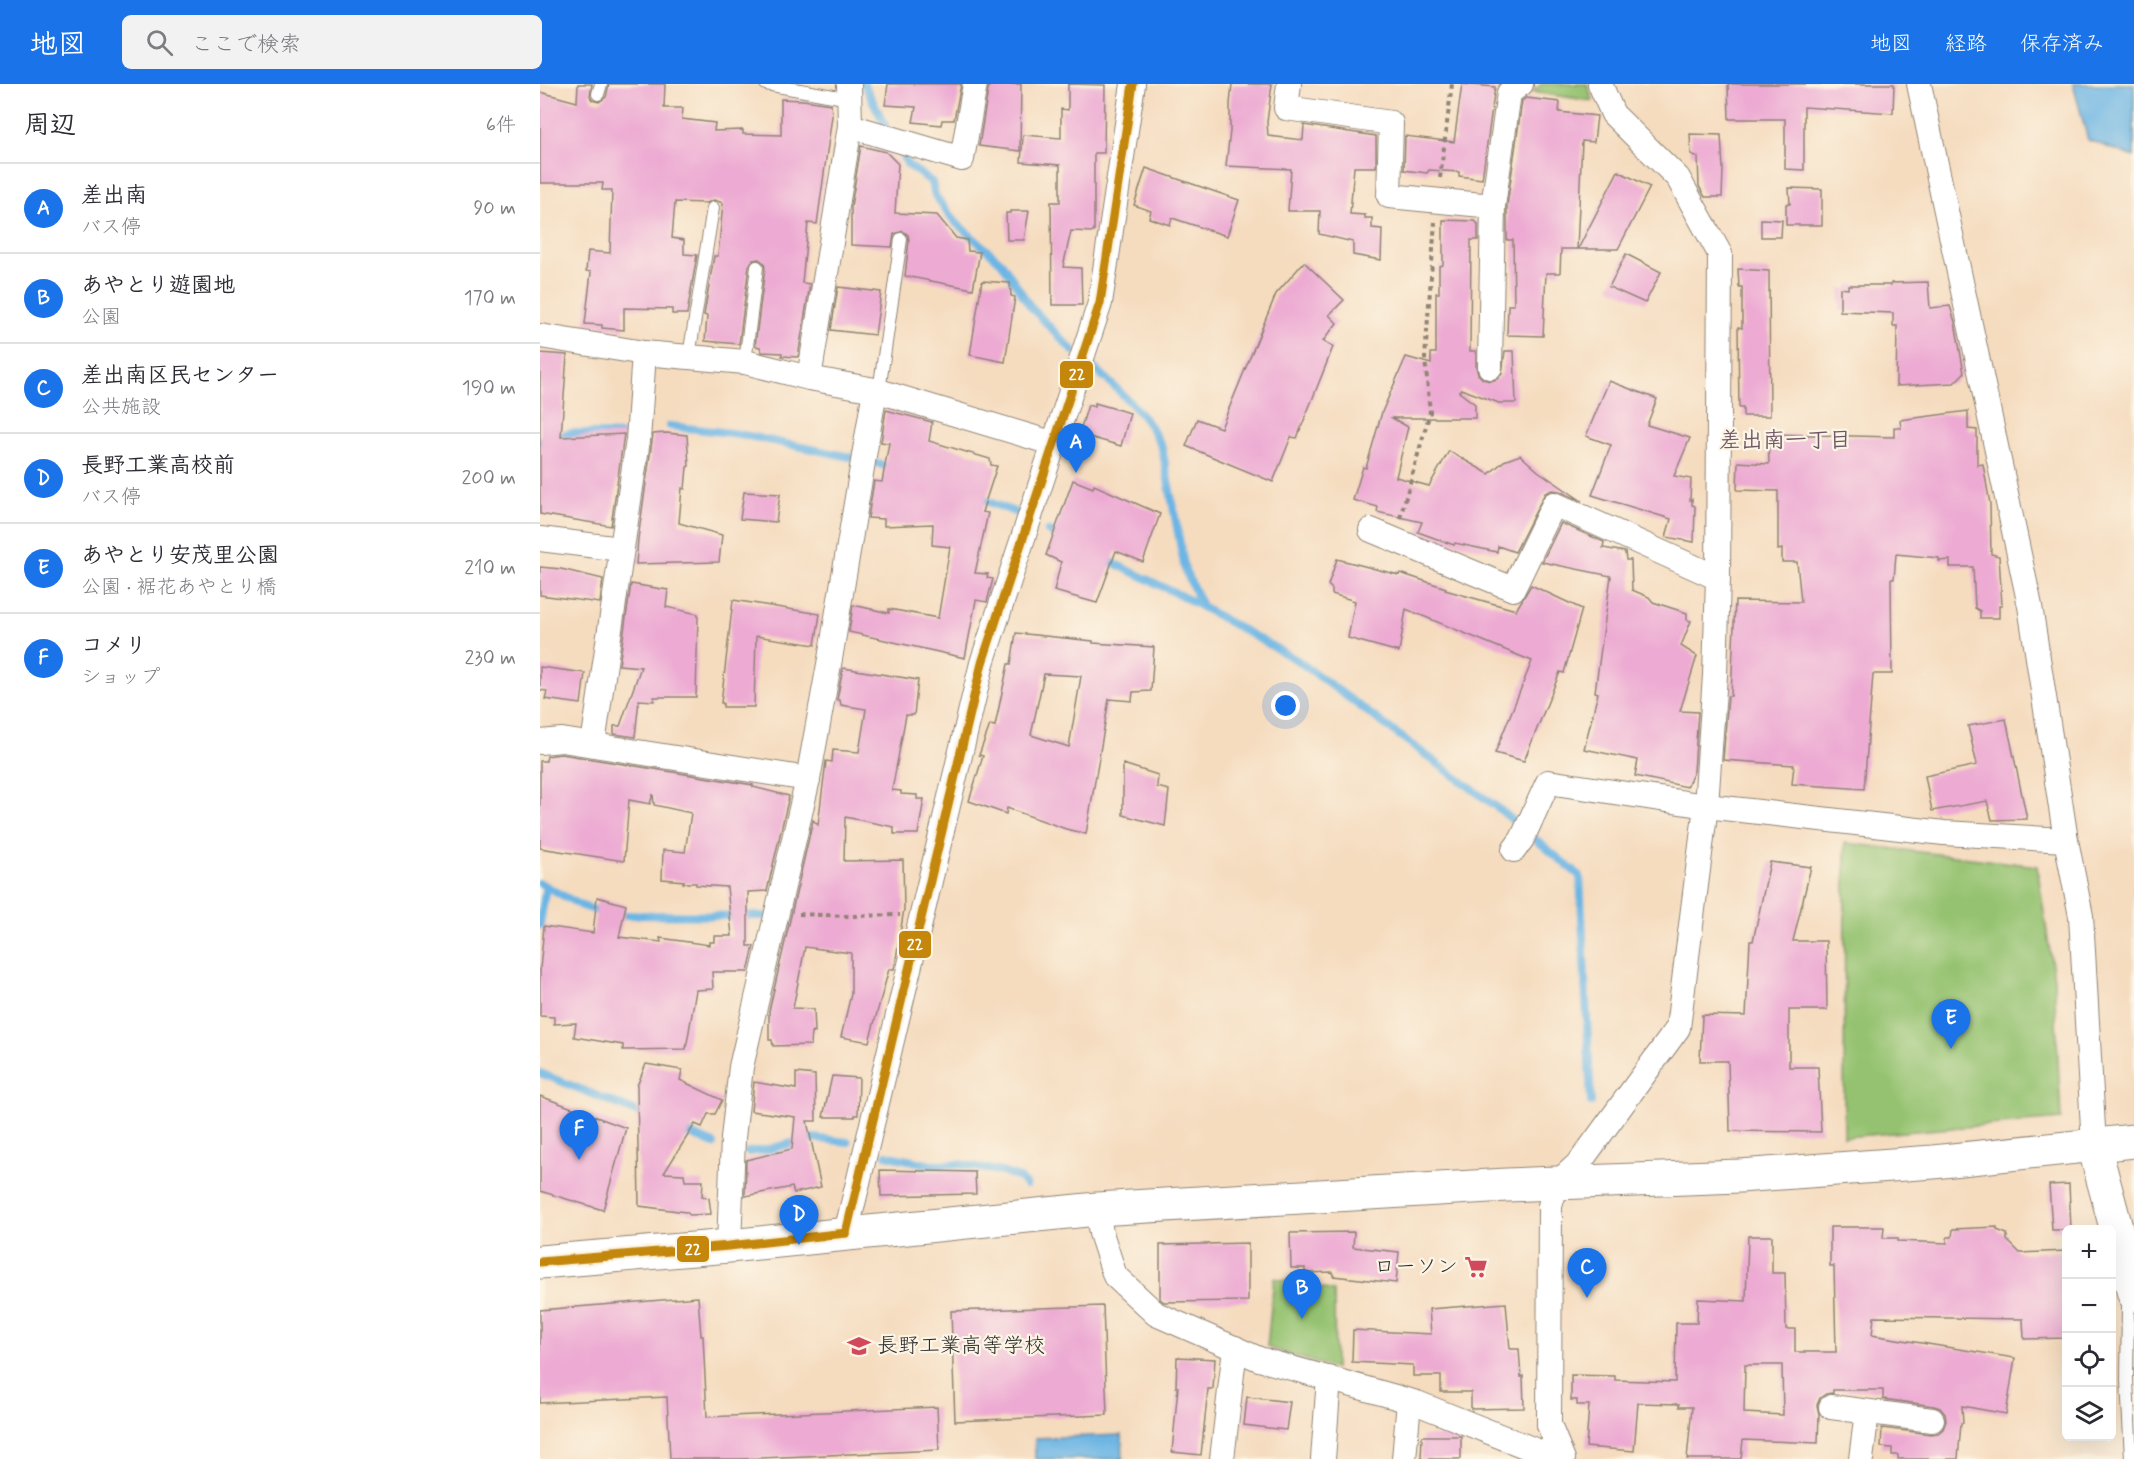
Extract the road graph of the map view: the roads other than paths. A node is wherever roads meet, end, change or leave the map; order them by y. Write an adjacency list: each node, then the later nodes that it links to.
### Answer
1 (766, 84): 8 (lane)
2 (975, 84): 9 (street)
3 (1133, 84): 21 (street)
4 (1289, 84): 10 (street)
5 (1521, 84): 10 (street)
6 (1600, 84): 25 (street)
7 (1918, 84): 31 (street)
8 (849, 91): 9 (street)
9 (850, 126): 19 (street)
10 (1493, 206): 18 (street)
11 (713, 208): 16 (lane)
12 (901, 239): 20 (lane)
13 (757, 267): 17 (lane)
14 (540, 336): 15 (street)
15 (644, 353): 16 (street); 24 (street)
16 (689, 356): 17 (street)
17 (745, 362): 19 (street)
18 (1490, 367)
19 (809, 378): 20 (street)
20 (877, 390): 21 (street); 28 (street)
21 (1054, 444): 35 (street)
22 (1371, 530): 25 (street)
23 (540, 539): 24 (street)
24 (621, 549): 27 (street)
25 (1718, 578): 29 (street)
26 (540, 742): 27 (street)
27 (593, 744): 28 (street)
28 (808, 779): 36 (street)
29 (1706, 806): 30 (street); 31 (street); 33 (street)
30 (1522, 838)
31 (2066, 840): 32 (street)
32 (2115, 1143): 33 (street); 38 (street)
33 (1557, 1183): 34 (street); 49 (street)
34 (1097, 1209): 35 (street); 39 (street)
35 (846, 1233): 36 (street)
36 (729, 1246): 37 (street)
37 (540, 1262)
38 (2134, 1293): 51 (lane)
39 (1235, 1348): 40 (street); 45 (street)
40 (1329, 1378): 41 (street); 46 (street)
41 (1409, 1401): 47 (street); 48 (street)
42 (1831, 1407): 43 (street)
43 (1867, 1412): 44 (street); 50 (street)
44 (1932, 1420)
45 (1222, 1459)
46 (1323, 1459)
47 (1404, 1459)
48 (1557, 1459)
49 (1563, 1459)
50 (1861, 1459)
51 (2131, 1459)

